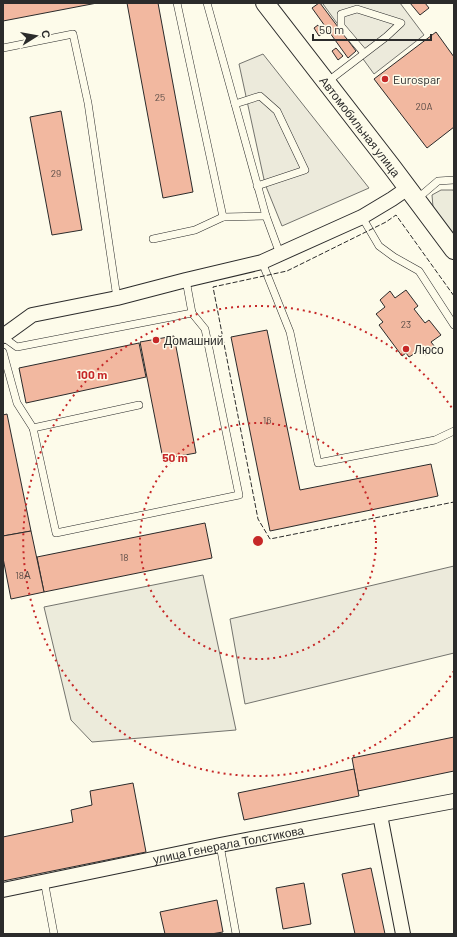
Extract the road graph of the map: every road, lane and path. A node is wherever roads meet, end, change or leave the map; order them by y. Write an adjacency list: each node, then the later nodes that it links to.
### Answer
1 (177, 3): 12 (lane)
2 (207, 3): 7 (lane)
3 (265, 3): 6 (street, Автомобильная улица)
4 (3, 48): 19 (lane)
5 (364, 53): 5 (lane); 6 (lane)
6 (327, 82): 10 (street, Автомобильная улица)
7 (235, 104): 9 (lane); 9 (lane)
8 (454, 180): 10 (lane)
9 (258, 186): 11 (lane)
10 (412, 194): 13 (street); 15 (street, Автомобильная улица)
11 (266, 216): 12 (lane); 16 (lane)
12 (223, 217): 14 (lane)
13 (362, 217): 16 (street); 21 (lane)
14 (153, 239)
15 (454, 250)
16 (280, 254): 17 (street)
17 (262, 262): 18 (street); 26 (lane)
18 (186, 280): 19 (street); 20 (lane)
19 (117, 298): 22 (street)
20 (192, 313): 22 (lane); 25 (lane)
21 (454, 325)
22 (3, 336)
23 (3, 352): 25 (lane)
24 (139, 405): 25 (lane)
25 (33, 428)
26 (454, 431)
27 (454, 801): 28 (street, улица Генерала Толстикова)
28 (380, 816): 29 (street, улица Генерала Толстикова); 34 (street)
29 (220, 844): 30 (street, улица Генерала Толстикова); 33 (lane)
30 (44, 880): 31 (street, улица Генерала Толстикова); 32 (lane)
31 (3, 890)
32 (54, 934)
33 (236, 934)
34 (403, 934)

